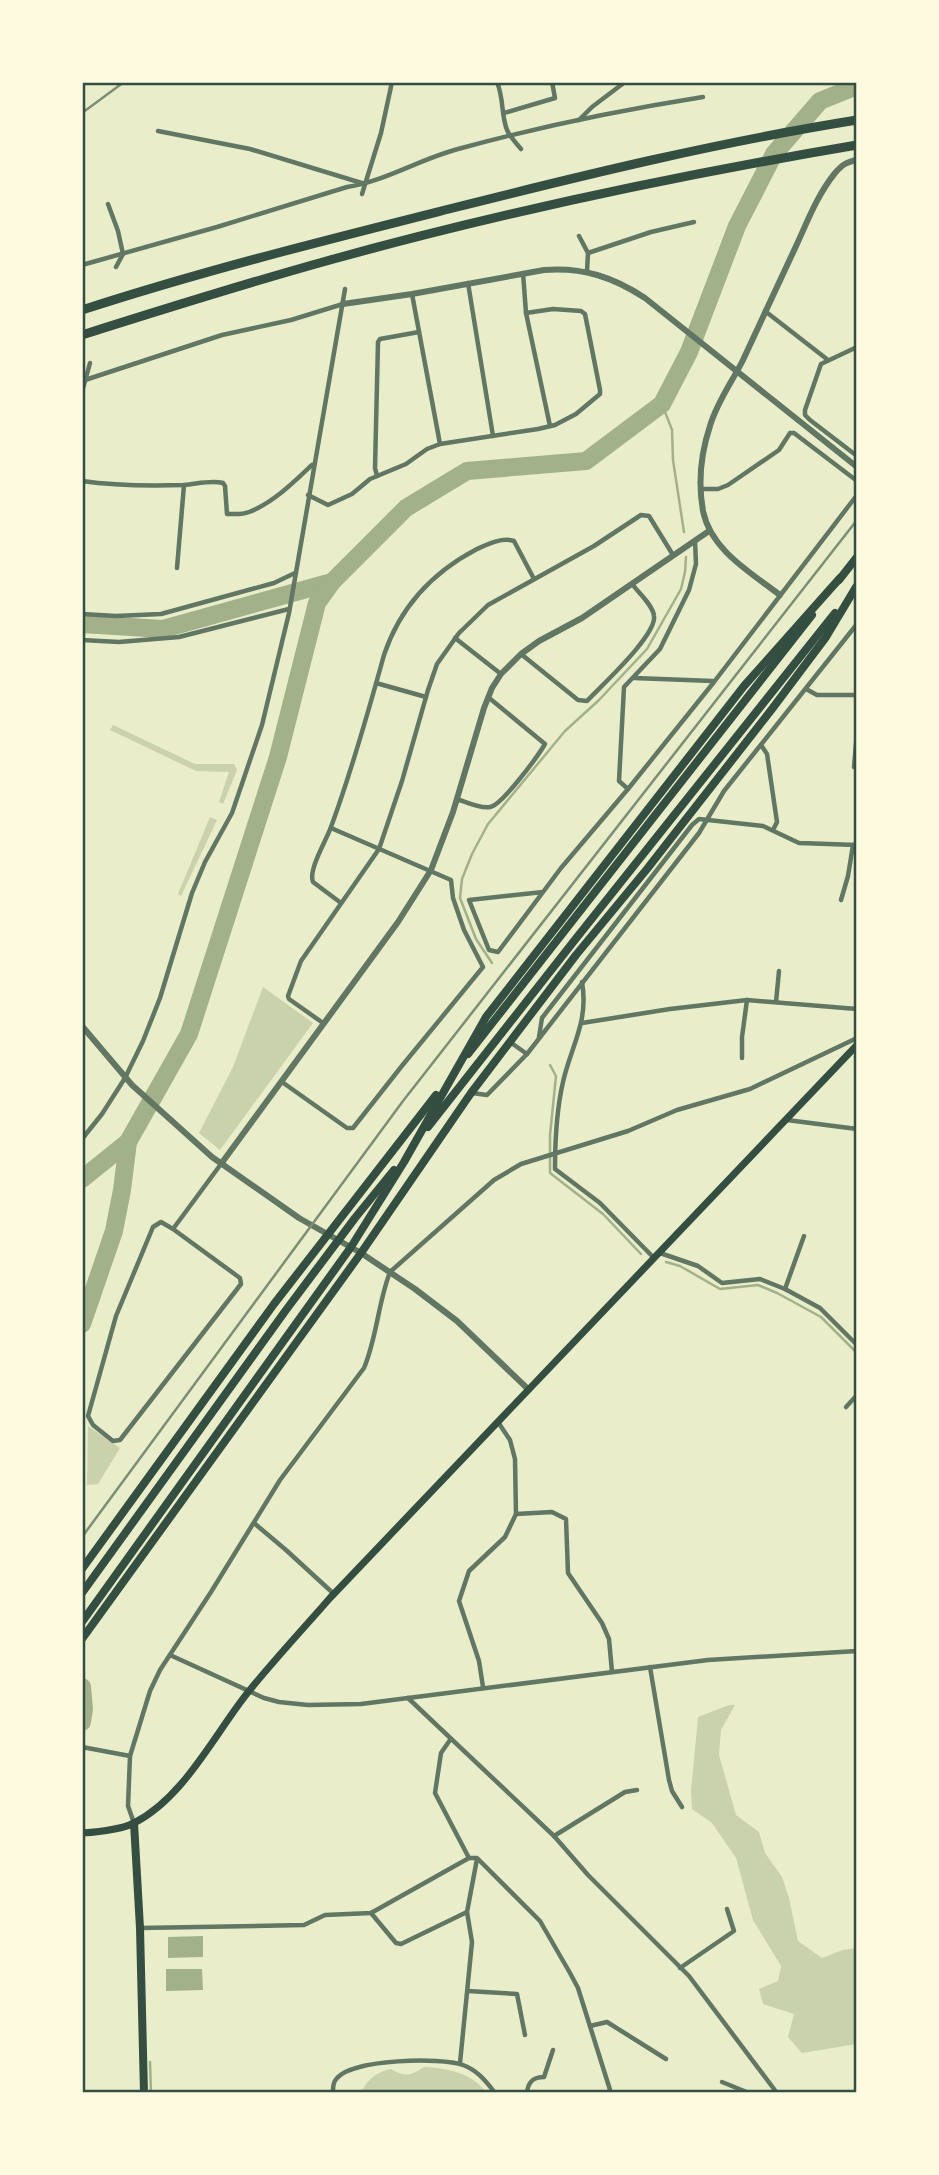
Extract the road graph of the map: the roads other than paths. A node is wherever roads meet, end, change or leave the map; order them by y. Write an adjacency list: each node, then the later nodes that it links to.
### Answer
1 (392, 82): 14 (street)
2 (497, 82): 6 (street)
3 (552, 82): 6 (street)
4 (625, 82): 8 (street)
5 (703, 97): 8 (street)
6 (504, 113): 10 (street)
7 (857, 120): 29 (highway)
8 (579, 121): 10 (street)
9 (158, 131): 14 (street)
10 (510, 136): 12 (street); 14 (street)
11 (857, 145): 33 (highway)
12 (521, 149)
13 (857, 160): 30 (street)
14 (365, 184): 15 (street); 20 (street)
15 (362, 194)
16 (108, 204): 20 (street)
17 (694, 222): 19 (street)
18 (579, 236): 19 (street)
19 (588, 253): 23 (street)
20 (123, 254): 21 (street); 22 (street)
21 (82, 265)
22 (116, 267)
23 (587, 271): 24 (street); 37 (street)
24 (523, 273): 25 (street); 31 (street)
25 (468, 284): 27 (street); 41 (street)
26 (345, 289): 28 (street)
27 (412, 294): 28 (street); 32 (street)
28 (343, 304): 38 (street); 44 (street)
29 (82, 310)
30 (765, 311): 35 (street); 37 (street)
31 (526, 313): 40 (street); 40 (street)
32 (419, 332): 42 (street); 46 (street)
33 (82, 335)
34 (857, 347): 35 (street)
35 (828, 360): 43 (street)
36 (90, 363): 38 (street)
37 (738, 371): 45 (street); 50 (street)
38 (84, 380): 39 (street)
39 (82, 392)
40 (550, 426): 41 (street)
41 (493, 436): 42 (street)
42 (440, 444): 46 (street)
43 (857, 456)
44 (313, 464): 49 (street); 51 (street)
45 (857, 467)
46 (377, 476): 51 (street)
47 (82, 481): 49 (street)
48 (857, 481): 50 (street)
49 (184, 485): 57 (street)
50 (701, 489): 53 (street)
51 (308, 495): 58 (street)
52 (857, 495): 63 (street)
53 (709, 531): 54 (street); 63 (street)
54 (695, 540): 55 (street); 71 (street)
55 (673, 555): 60 (street); 61 (street)
56 (857, 557): 59 (main road)
57 (177, 568)
58 (295, 575): 64 (street); 65 (street)
59 (840, 578): 116 (main road); 128 (main road)
60 (534, 579): 67 (street); 73 (street)
61 (632, 584): 69 (street); 69 (street)
62 (856, 587): 102 (main road); 129 (main road)
63 (780, 595): 72 (street)
64 (290, 607): 68 (street); 106 (street)
65 (82, 614)
66 (857, 624): 74 (street)
67 (455, 638): 70 (street); 76 (street)
68 (82, 640)
69 (521, 654): 70 (street)
70 (501, 674): 77 (street)
71 (633, 678): 72 (street); 81 (street)
72 (713, 681): 81 (street)
73 (376, 683): 76 (street); 84 (street)
74 (806, 689): 75 (street); 79 (street)
75 (857, 695)
76 (426, 696): 87 (street)
77 (488, 697): 82 (street); 82 (street)
78 (857, 732): 80 (street)
79 (761, 745): 83 (street); 85 (street)
80 (854, 767)
81 (628, 789): 89 (street)
82 (457, 799): 88 (street)
83 (707, 820): 85 (street); 93 (street); 100 (street)
84 (331, 828): 87 (street); 91 (street)
85 (773, 830): 86 (street)
86 (855, 845): 90 (street)
87 (379, 849): 88 (street); 91 (street)
88 (431, 870): 98 (street); 107 (street)
89 (543, 892): 89 (street)
90 (841, 900)
91 (341, 903): 98 (street)
92 (779, 971): 95 (street)
93 (582, 982): 97 (street); 100 (street)
94 (747, 1000): 95 (street); 97 (street); 105 (street)
95 (776, 1002): 96 (street)
96 (857, 1009)
97 (582, 1023): 112 (street)
98 (324, 1024): 107 (street)
99 (82, 1026): 106 (street)
100 (539, 1038): 104 (street)
101 (857, 1038): 112 (street)
102 (510, 1041): 104 (street); 108 (main road)
103 (857, 1045): 109 (main road)
104 (527, 1054): 108 (street)
105 (741, 1058)
106 (125, 1077): 111 (street); 113 (street)
107 (282, 1082): 113 (street)
108 (471, 1093): 117 (main road)
109 (787, 1120): 110 (street); 118 (main road)
110 (857, 1129)
111 (82, 1139)
112 (555, 1154): 118 (street); 119 (street)
113 (221, 1164): 114 (street); 116 (street)
114 (173, 1229): 114 (street)
115 (804, 1236): 120 (street)
116 (351, 1247): 117 (street); 131 (main road)
117 (361, 1253): 119 (street); 131 (main road)
118 (657, 1255): 120 (street); 122 (main road)
119 (390, 1272): 122 (street); 127 (street)
120 (785, 1289): 121 (street)
121 (857, 1345)
122 (528, 1389): 125 (main road)
123 (857, 1395): 124 (street)
124 (846, 1407)
125 (497, 1420): 126 (street); 130 (main road)
126 (516, 1514): 137 (street); 138 (street)
127 (254, 1523): 130 (street); 135 (street)
128 (82, 1569)
129 (82, 1592)
130 (335, 1594): 139 (main road)
131 (108, 1596): 132 (main road); 133 (main road)
132 (82, 1622)
133 (82, 1639)
134 (857, 1651): 136 (street)
135 (170, 1655): 139 (street); 143 (street)
136 (650, 1667): 137 (street); 145 (street)
137 (612, 1672): 138 (street)
138 (483, 1687): 140 (street)
139 (249, 1691): 140 (street); 146 (main road)
140 (408, 1698): 141 (street)
141 (450, 1740): 148 (street); 149 (street)
142 (82, 1747): 143 (street)
143 (130, 1756): 146 (street)
144 (637, 1790): 148 (street)
145 (682, 1807)
146 (134, 1823): 147 (main road); 154 (main road)
147 (85, 1833)
148 (554, 1836): 155 (street)
149 (469, 1858): 150 (street); 153 (street)
150 (477, 1858): 152 (street); 157 (street)
151 (727, 1909): 155 (street)
152 (467, 1912): 153 (street); 156 (street)
153 (371, 1913): 154 (street)
154 (140, 1928): 163 (main road)
155 (680, 1968): 169 (street)
156 (468, 1991): 158 (street); 161 (street)
157 (590, 2026): 160 (street); 167 (street)
158 (525, 2035)
159 (553, 2050): 166 (street)
160 (666, 2059)
161 (460, 2063): 164 (street); 165 (street)
162 (722, 2082): 168 (street)
163 (144, 2093)
164 (333, 2093)
165 (495, 2093)
166 (527, 2093)
167 (611, 2093)
168 (749, 2093)
169 (777, 2093)

